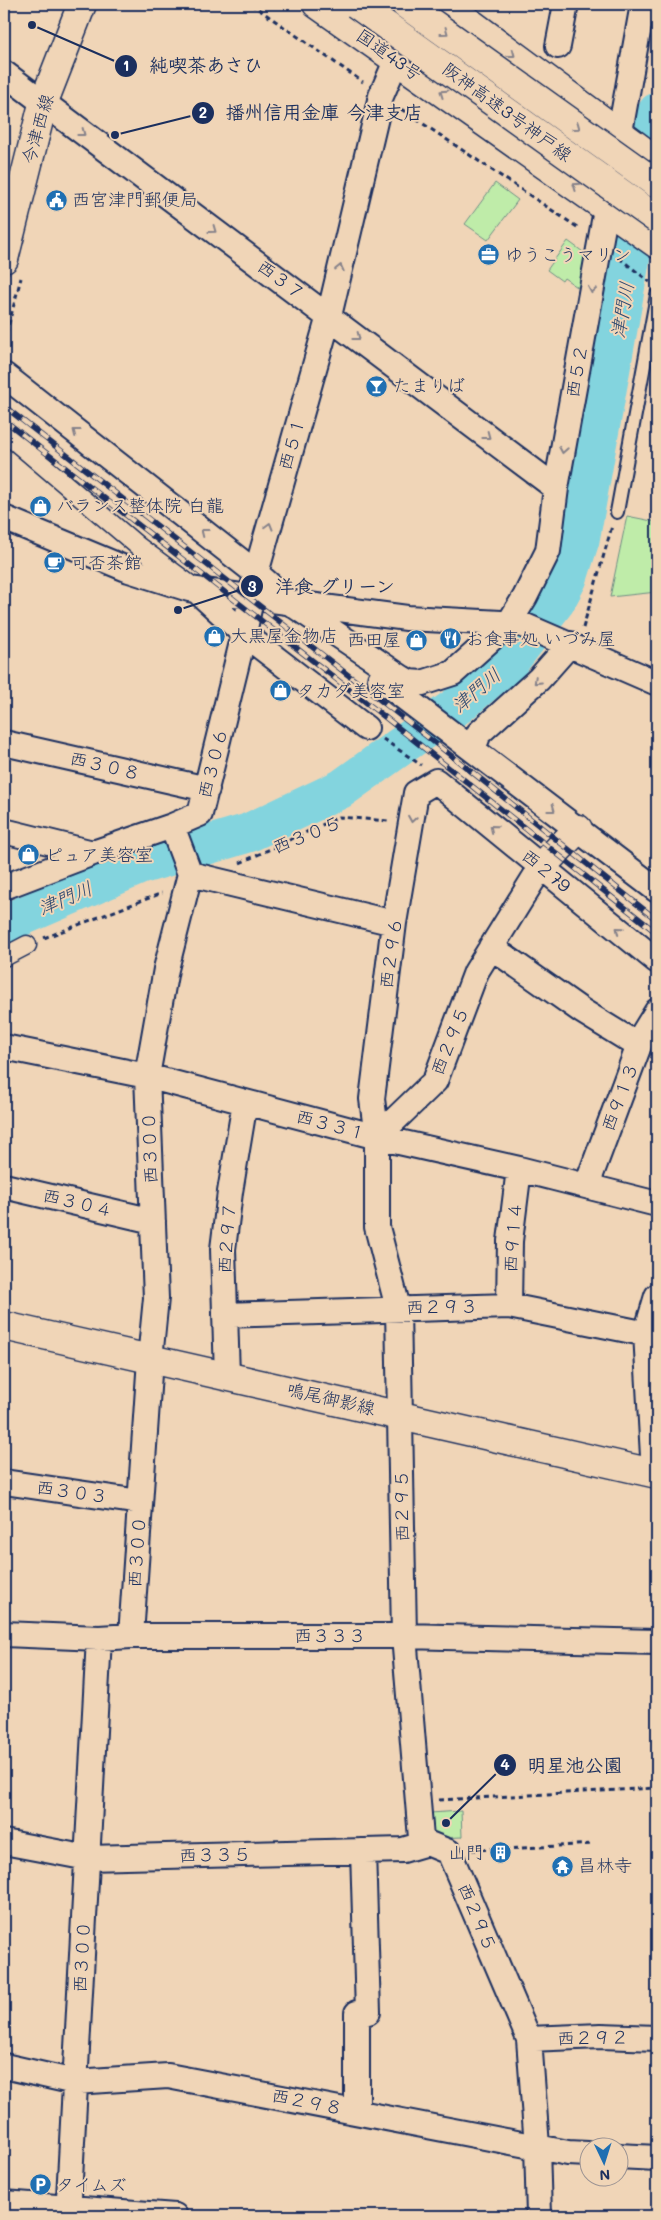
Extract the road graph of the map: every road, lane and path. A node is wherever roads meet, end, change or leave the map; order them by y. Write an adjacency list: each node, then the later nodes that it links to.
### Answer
1 (82, 4): 13 (main road, 今津西線)
2 (251, 4): 12 (path)
3 (317, 4): 10 (main road, 国道43号)
4 (356, 4): 18 (main road, 阪神高速3号神戸線, bridge)
5 (405, 4): 10 (street, 西５１); 16 (main road, 阪神高速3号神戸線, one-way to 16, bridge)
6 (445, 4): 14 (main road, one-way to 14)
7 (566, 4): 9 (street)
8 (643, 4): 14 (street, 西５２)
9 (558, 46)
10 (396, 60): 12 (street, 西５１); 17 (main road, 国道43号, one-way to 10)
11 (4, 73): 13 (street, 西３７)
12 (381, 96): 20 (path); 24 (street, 西５１, one-way to 12)
13 (43, 104): 21 (main road, 今津西線); 24 (street, 西３７, one-way to 24)
14 (625, 137): 15 (main road); 17 (street, 西５２)
15 (657, 161)
16 (657, 184)
17 (612, 211): 19 (main road, 国道43号); 20 (street, 西５２)
18 (657, 220)
19 (657, 244)
20 (605, 247): 22 (path); 27 (street, 西５２, one-way to 27)
21 (4, 258)
22 (651, 282)
23 (657, 295): 28 (lane)
24 (328, 316): 27 (street, 西３７, one-way to 27); 30 (street, 西５１, one-way to 24)
25 (4, 375): 30 (street, one-way to 25)
26 (4, 432): 31 (street)
27 (556, 488): 35 (street, 西５２)
28 (616, 512): 37 (path)
29 (4, 518): 31 (street)
30 (256, 573): 32 (street, 西５１); 33 (street)
31 (196, 590): 32 (street); 36 (street)
32 (253, 596): 33 (street); 36 (street, 西３０６)
33 (289, 602): 34 (street); 35 (street)
34 (317, 622): 35 (street, 西５２); 41 (street)
35 (515, 624): 37 (street)
36 (244, 634): 39 (street); 44 (street, 西３０６)
37 (564, 642): 38 (street); 41 (street, one-way to 41)
38 (657, 683)
39 (366, 728): 42 (path)
40 (4, 743): 44 (street, 西３０８)
41 (472, 749): 47 (street, one-way to 47)
42 (419, 763)
43 (436, 781): 45 (street, 西２９６, one-way to 45); 50 (street, 西２79, one-way to 43)
44 (207, 790): 46 (street, 西３０６)
45 (411, 823): 51 (path, 西３０５); 54 (street, 西２９６)
46 (172, 826): 49 (street, 西３０６); 51 (street)
47 (578, 829): 50 (main road, 西２９５); 53 (street)
48 (4, 831): 49 (street)
49 (93, 853): 52 (street, 西３０６)
50 (541, 867): 56 (street, 西２９５); 58 (street, 西２79, one-way to 50)
51 (195, 878): 54 (street); 55 (path, 西３０５); 62 (street, 西３００)
52 (4, 887)
53 (657, 890)
54 (394, 923): 64 (street, 西２９６)
55 (27, 945): 57 (street)
56 (491, 947): 60 (street); 64 (street, 西２９５)
57 (4, 957)
58 (657, 961)
59 (657, 1011): 60 (street, 西９１３)
60 (640, 1046): 66 (street, 西９１３)
61 (4, 1047): 62 (street, 西３３１)
62 (148, 1076): 63 (street, 西３３１); 69 (street, 西３００)
63 (245, 1102): 64 (street, 西３３１); 73 (street, 西２９７)
64 (377, 1137): 65 (street, 西３３１); 72 (street, 西２９５)
65 (519, 1169): 66 (street, 西３３１); 71 (street, 西９１４)
66 (587, 1185): 68 (street, 西３３１)
67 (4, 1186): 69 (street, 西３０４)
68 (657, 1204)
69 (153, 1221): 76 (street, 西３００)
70 (657, 1296): 75 (street)
71 (510, 1306): 72 (street, 西２９３); 75 (street, 西２９３)
72 (398, 1308): 73 (street, 西２９３); 78 (street, 西２９５)
73 (225, 1315): 77 (street, 西２９７)
74 (4, 1326): 76 (main road, 鳴尾御影線)
75 (652, 1335): 79 (street)
76 (150, 1359): 77 (main road, 鳴尾御影線); 81 (street, 西３００)
77 (227, 1376): 78 (main road, 鳴尾御影線)
78 (400, 1414): 79 (main road, 鳴尾御影線); 84 (street, 西２９５)
79 (655, 1474)
80 (4, 1482): 81 (street, 西３０３)
81 (140, 1502): 83 (street, 西３００)
82 (4, 1634): 85 (street, 西３３３)
83 (131, 1636): 84 (street, 西３３３); 85 (street, 西３３３)
84 (404, 1636): 86 (street, 西３３３); 88 (street, 西２９５)
85 (99, 1638): 94 (street, 西３００)
86 (657, 1642)
87 (657, 1788): 88 (path)
88 (419, 1801): 90 (street, 西２９５)
89 (4, 1842): 94 (street, 西３３５)
90 (428, 1843): 93 (street, 西３３５); 96 (street, 西２９５)
91 (593, 1844): 92 (path)
92 (504, 1849)
93 (363, 1851): 94 (street, 西３３５); 99 (street)
94 (88, 1858): 98 (street, 西３００)
95 (657, 2038): 96 (street, 西２９２)
96 (529, 2039): 100 (street, 西２９５)
97 (4, 2066): 98 (street, 西２９８)
98 (75, 2082): 99 (street, 西２９８); 105 (street, 西３００)
99 (357, 2112): 100 (street, 西２９８)
100 (537, 2146): 101 (street, 西２９８); 107 (street, 西２９５)
101 (578, 2154)
102 (628, 2157): 103 (street)
103 (657, 2158)
104 (4, 2203): 105 (street)
105 (68, 2212): 106 (street)
106 (175, 2216)
107 (539, 2216)

